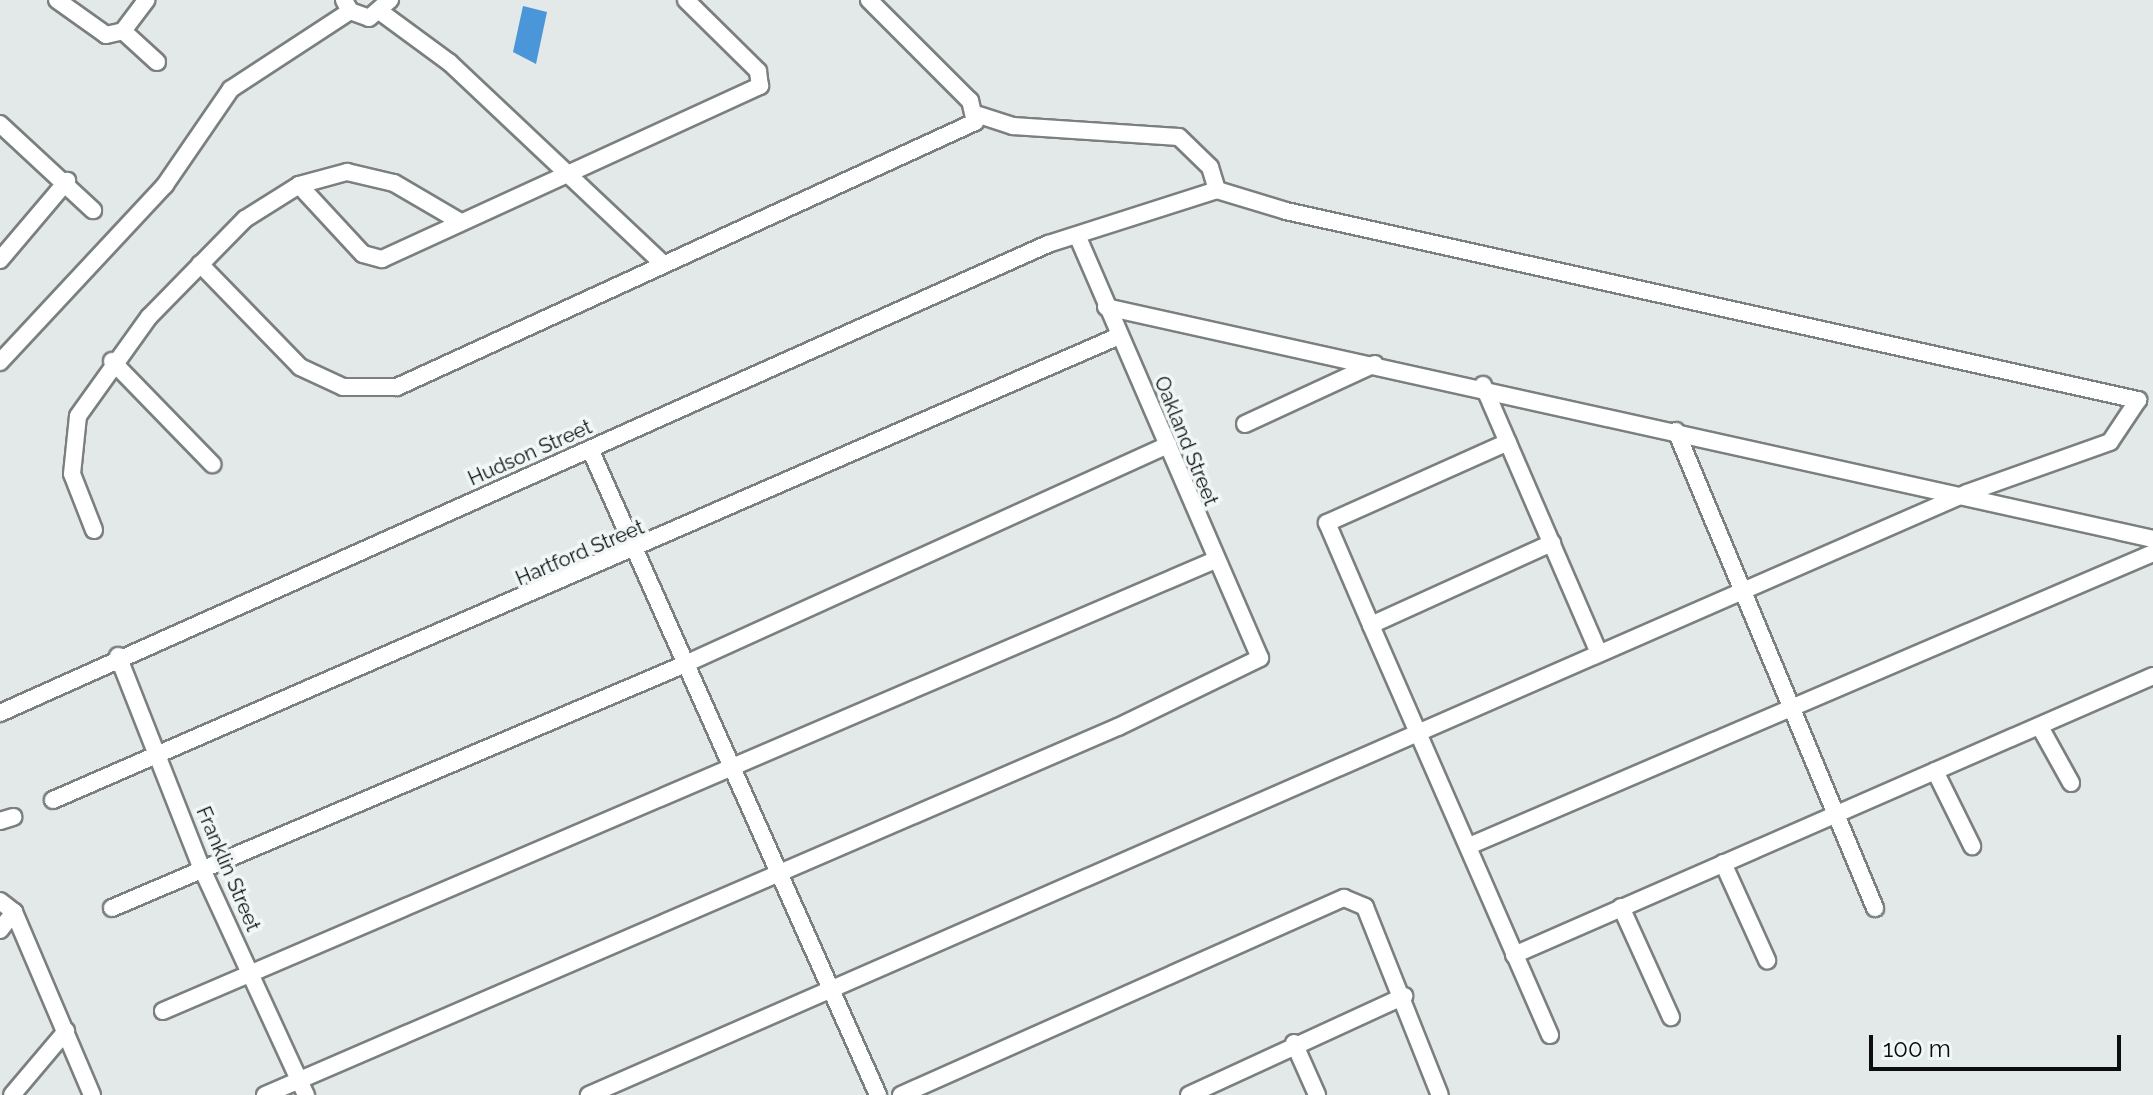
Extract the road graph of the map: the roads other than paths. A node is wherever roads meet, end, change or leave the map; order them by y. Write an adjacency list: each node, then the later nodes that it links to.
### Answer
1 (57, 0): 7 (street)
2 (146, 0): 7 (street)
3 (686, 0): 11 (street)
4 (869, 0): 9 (street)
5 (347, 6): 6 (street); 24 (street)
6 (386, 6): 11 (street)
7 (123, 31): 8 (street)
8 (157, 62)
9 (979, 115): 14 (street); 19 (street)
10 (0, 124): 12 (street)
11 (566, 175): 16 (street); 19 (street)
12 (67, 181): 15 (street); 18 (street)
13 (299, 185): 16 (street); 16 (street); 20 (street)
14 (1217, 190): 17 (street, Hudson Street); 27 (street)
15 (93, 210)
16 (459, 221)
17 (1078, 238): 21 (street, Oakland Street); 32 (street, Hudson Street)
18 (0, 260)
19 (662, 263): 20 (street)
20 (200, 264): 23 (street)
21 (1106, 307): 22 (street, Oakland Street); 25 (street)
22 (1119, 336): 31 (street, Oakland Street); 38 (street, Hartford Street)
23 (112, 361): 33 (street); 35 (street)
24 (0, 362)
25 (1375, 364): 26 (street); 28 (street)
26 (1483, 385): 29 (street); 30 (street)
27 (2145, 401): 34 (street)
28 (1245, 424)
29 (1676, 431): 34 (street); 41 (street)
30 (1508, 442): 37 (street); 42 (street)
31 (1168, 445): 40 (street, Oakland Street); 45 (street)
32 (590, 449): 38 (street); 44 (street, Hudson Street)
33 (212, 464)
34 (1967, 493): 36 (street); 41 (street)
35 (94, 530)
36 (2153, 539)
37 (1552, 543): 42 (street); 43 (street)
38 (635, 551): 45 (street); 51 (street, Hartford Street)
39 (2153, 553): 47 (street)
40 (1213, 561): 53 (street); 61 (street, Oakland Street)
41 (1744, 590): 43 (street); 47 (street)
42 (1371, 625): 50 (street)
43 (1599, 653): 50 (street)
44 (118, 656): 48 (street, Hudson Street); 51 (street, Franklin Street)
45 (683, 665): 53 (street); 60 (street)
46 (2153, 676): 49 (street)
47 (1791, 705): 56 (street); 57 (street)
48 (0, 713)
49 (2040, 727): 52 (street); 54 (street)
50 (1420, 731): 57 (street); 71 (street)
51 (162, 757): 55 (street, Hartford Street); 60 (street, Franklin Street)
52 (1935, 771): 56 (street); 58 (street)
53 (729, 773): 61 (street); 70 (street)
54 (2071, 783)
55 (53, 800)
56 (1836, 814): 59 (street); 65 (street)
57 (1469, 846): 68 (street)
58 (1972, 846)
59 (1723, 863): 63 (street); 69 (street)
60 (202, 869): 64 (street); 70 (street, Franklin Street)
61 (778, 876): 71 (street); 78 (street)
62 (0, 901): 66 (street)
63 (1621, 907): 68 (street); 74 (street)
64 (112, 908)
65 (1875, 908)
66 (14, 912): 67 (street); 75 (street)
67 (0, 930)
68 (1514, 955): 76 (street)
69 (1767, 960)
70 (253, 977): 73 (street); 78 (street, Franklin Street)
71 (829, 990): 82 (street); 83 (street)
72 (1404, 996): 77 (street); 84 (street); 87 (street)
73 (163, 1011)
74 (1671, 1017)
75 (66, 1031): 79 (street); 80 (street)
76 (1550, 1035)
77 (1294, 1043): 85 (street); 86 (street)
78 (303, 1088): 81 (street)
79 (12, 1095)
80 (92, 1095)
81 (265, 1095)
82 (589, 1095)
83 (878, 1095)
84 (901, 1095)
85 (1189, 1095)
86 (1317, 1095)
87 (1440, 1095)

